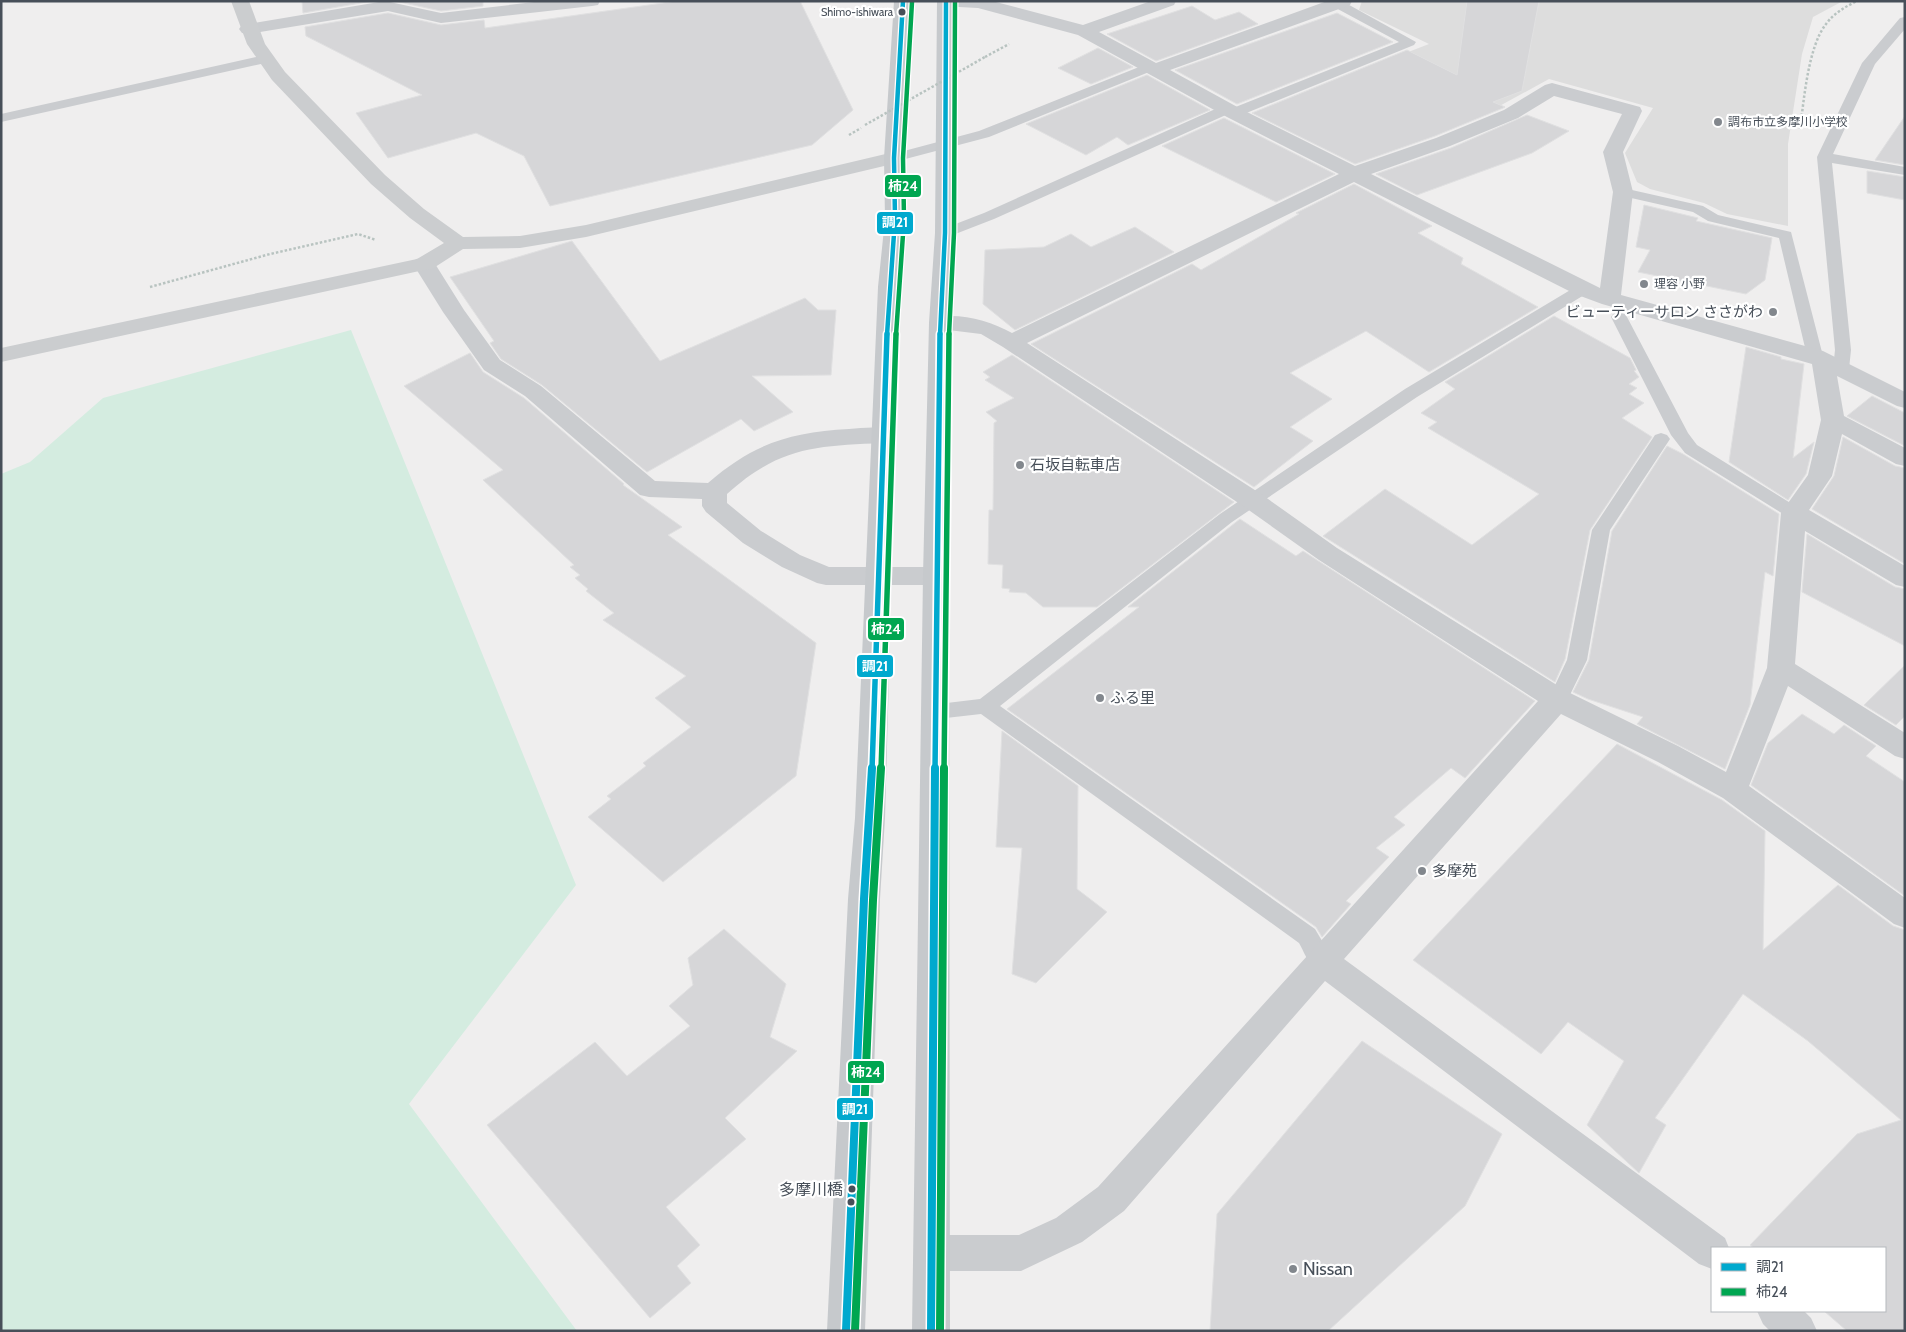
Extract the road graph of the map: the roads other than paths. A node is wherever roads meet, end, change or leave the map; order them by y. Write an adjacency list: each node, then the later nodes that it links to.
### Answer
1 (240, 1): 8 (street)
2 (592, 1): 8 (street)
3 (903, 1): 16 (main road)
4 (1168, 1): 9 (street)
5 (946, 2): 9 (street); 14 (main road)
6 (1341, 2): 11 (street); 12 (lane)
7 (1905, 21): 15 (lane)
8 (248, 29): 10 (street)
9 (1084, 31): 11 (street)
10 (265, 59): 13 (lane); 21 (street)
11 (1152, 69): 12 (street); 14 (lane)
12 (1231, 111): 18 (street); 20 (lane)
13 (1, 118)
14 (945, 145): 16 (lane); 20 (main road)
15 (1824, 157): 17 (lane); 28 (lane)
16 (894, 158): 21 (street); 31 (main road)
17 (1905, 171)
18 (1356, 173): 19 (street); 23 (street); 26 (street)
19 (1623, 192): 24 (street); 28 (lane)
20 (944, 233): 25 (main road)
21 (459, 243): 22 (street)
22 (424, 264): 27 (street); 34 (street)
23 (1584, 288): 24 (street); 35 (lane)
24 (1614, 308): 28 (street); 36 (lane)
25 (940, 323): 26 (street); 38 (main road)
26 (1011, 342): 35 (street)
27 (1, 356)
28 (1826, 361): 29 (street); 30 (street)
29 (1905, 401)
30 (1833, 420): 33 (street); 36 (street)
31 (883, 435): 34 (street); 37 (main road)
32 (1661, 439): 41 (lane)
33 (1905, 458)
34 (714, 491): 37 (street)
35 (1252, 500): 41 (street); 42 (lane)
36 (1794, 513): 39 (street); 40 (street)
37 (879, 576): 38 (street); 51 (main road)
38 (936, 576): 43 (main road)
39 (1905, 578)
40 (1781, 668): 44 (street); 45 (street)
41 (1558, 700): 45 (street); 47 (street)
42 (985, 706): 43 (lane); 47 (lane)
43 (937, 711): 49 (main road)
44 (1905, 748)
45 (1733, 790): 46 (street)
46 (1905, 914)
47 (1322, 961): 48 (street); 49 (street)
48 (1711, 1250)
49 (933, 1253): 52 (main road)
50 (1777, 1312): 53 (street)
51 (846, 1331)
52 (931, 1331)
53 (1798, 1331)

